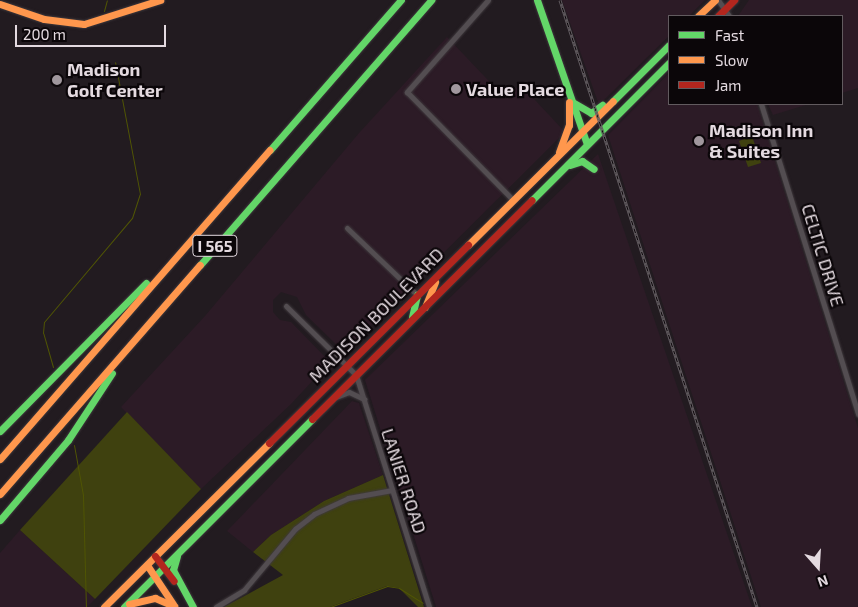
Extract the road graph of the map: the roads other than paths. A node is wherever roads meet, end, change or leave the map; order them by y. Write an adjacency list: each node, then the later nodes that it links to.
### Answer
1 (160, 0): 8 (main road)
2 (401, 0): 24 (main road, I 565)
3 (432, 0): 30 (main road, I 565)
4 (488, 0): 22 (street)
5 (537, 0): 14 (main road)
6 (716, 0): 9 (street); 10 (main road)
7 (734, 0): 9 (main road)
8 (0, 4)
9 (727, 13)
10 (699, 15)
11 (668, 46): 13 (main road, MADISON BOULEVARD)
12 (668, 64): 18 (main road, MADISON BOULEVARD)
13 (630, 84): 15 (main road); 17 (main road, MADISON BOULEVARD)
14 (568, 92): 15 (main road); 19 (main road)
15 (572, 101): 17 (main road)
16 (762, 105): 35 (street, CELTIC DRIVE)
17 (582, 132): 18 (main road); 19 (main road, MADISON BOULEVARD)
18 (587, 144): 21 (main road, MADISON BOULEVARD)
19 (557, 157): 22 (main road, MADISON BOULEVARD)
20 (594, 169): 21 (main road)
21 (539, 194): 28 (main road, MADISON BOULEVARD)
22 (513, 200): 25 (main road, MADISON BOULEVARD)
23 (347, 228): 26 (street)
24 (178, 254): 36 (main road); 38 (main road, I 565)
25 (442, 272): 26 (main road, MADISON BOULEVARD); 28 (main road)
26 (417, 295): 29 (main road); 31 (main road, MADISON BOULEVARD)
27 (286, 306): 31 (street, LANIER ROAD)
28 (425, 307): 29 (main road, MADISON BOULEVARD)
29 (407, 326): 32 (main road, MADISON BOULEVARD)
30 (134, 342): 41 (main road, I 565); 42 (main road)
31 (346, 366): 32 (street, LANIER ROAD); 37 (main road, MADISON BOULEVARD)
32 (356, 375): 33 (main road, MADISON BOULEVARD); 34 (street, LANIER ROAD)
33 (332, 399): 34 (street); 39 (main road, MADISON BOULEVARD)
34 (364, 399): 40 (street, LANIER ROAD)
35 (858, 414)
36 (0, 431)
37 (259, 453): 39 (main road); 44 (main road, MADISON BOULEVARD)
38 (0, 459)
39 (269, 462): 43 (main road, MADISON BOULEVARD)
40 (392, 490): 53 (street); 54 (street, LANIER ROAD)
41 (0, 494)
42 (0, 520)
43 (181, 549): 46 (main road, MADISON BOULEVARD); 52 (main road)
44 (155, 556): 45 (main road, MADISON BOULEVARD); 46 (main road)
45 (147, 564): 47 (main road); 48 (main road, MADISON BOULEVARD)
46 (164, 566): 47 (main road, MADISON BOULEVARD); 51 (main road)
47 (156, 574): 49 (main road, MADISON BOULEVARD); 50 (main road)
48 (104, 607)
49 (124, 607): 50 (main road)
50 (174, 607)
51 (189, 607)
52 (193, 607)
53 (216, 607)
54 (429, 607)

